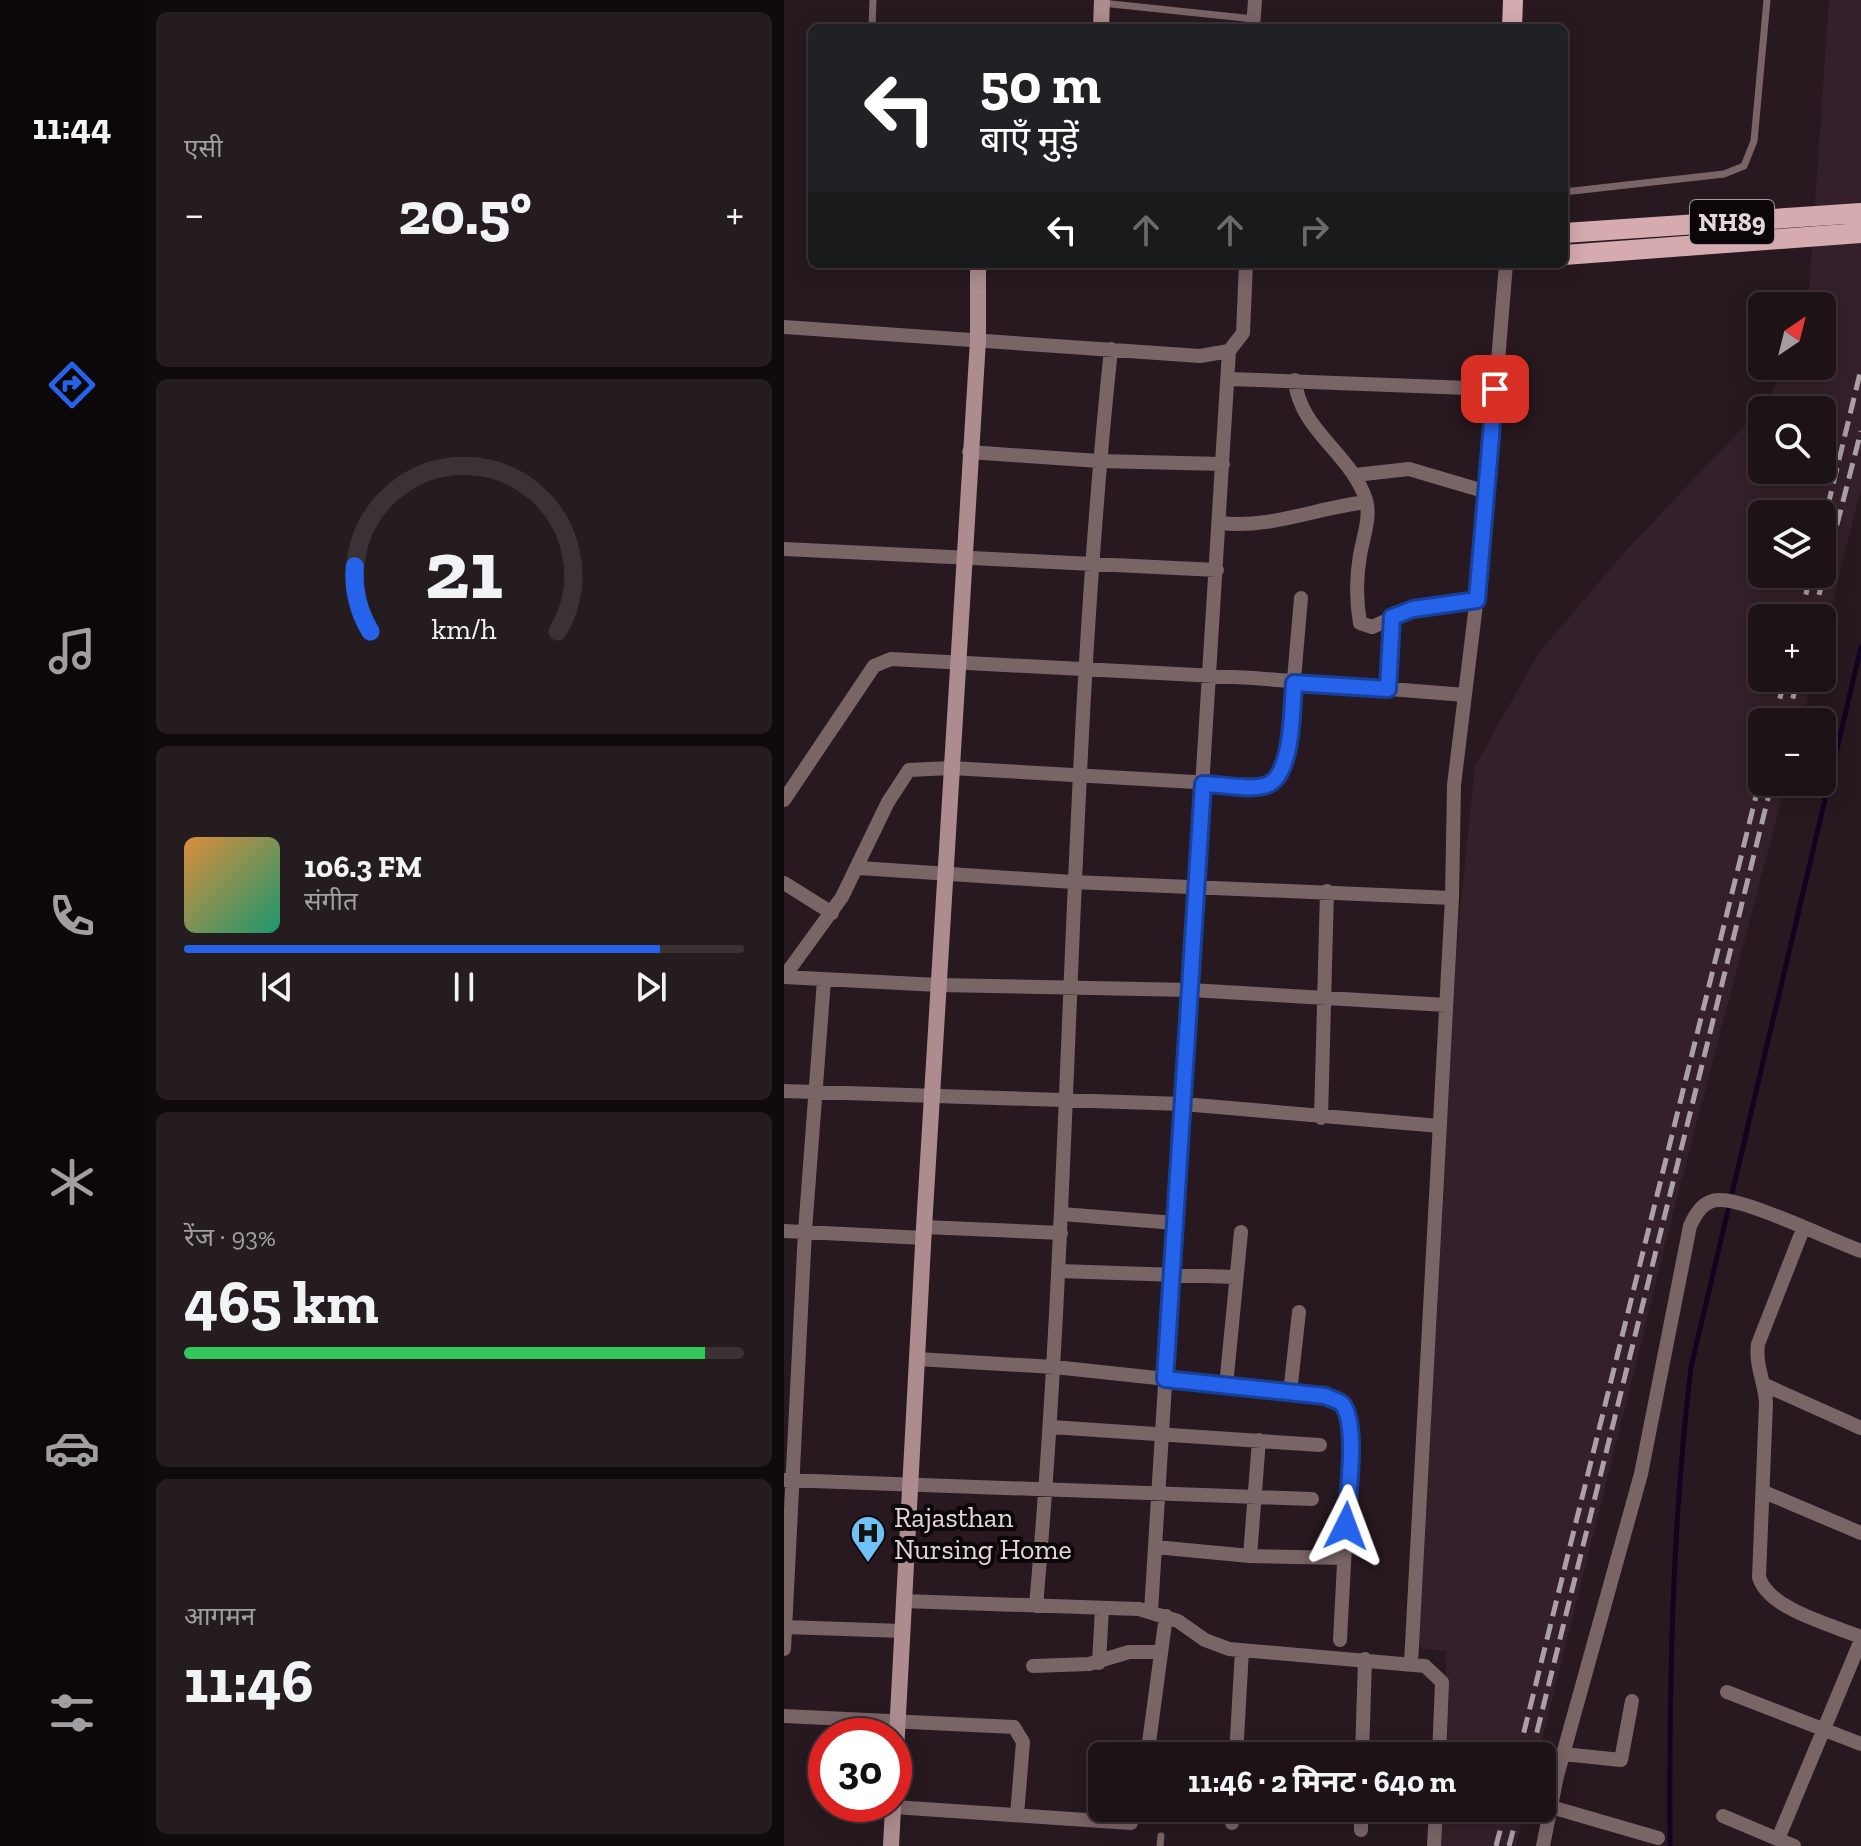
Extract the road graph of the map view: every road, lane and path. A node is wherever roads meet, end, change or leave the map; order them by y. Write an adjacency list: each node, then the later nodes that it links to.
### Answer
1 (873, 0): 6 (lane)
2 (1255, 0): 8 (street)
3 (1513, 0): 9 (main road)
4 (1767, 0): 10 (lane)
5 (1102, 2): 7 (street); 8 (lane)
6 (872, 24)
7 (1101, 24)
8 (1254, 24)
9 (1512, 24)
10 (1568, 192)
11 (1861, 213): 12 (main road, NH89)
12 (1568, 233)
13 (1861, 233): 14 (main road, NH89)
14 (1568, 255)
15 (978, 268): 19 (street)
16 (1246, 268): 21 (street)
17 (1506, 268): 24 (street)
18 (784, 327): 19 (street)
19 (978, 340): 20 (street); 25 (street)
20 (1111, 349): 21 (street); 26 (street)
21 (1229, 351): 22 (street)
22 (1229, 379): 23 (street); 27 (street)
23 (1295, 380): 24 (street); 28 (street)
24 (1495, 389): 29 (street)
25 (969, 452): 26 (street); 33 (street)
26 (1099, 461): 27 (street); 34 (street)
27 (1223, 464): 31 (street)
28 (1355, 475): 29 (street); 30 (street)
29 (1487, 492): 37 (street)
30 (1366, 502): 31 (street); 38 (street)
31 (1220, 523): 35 (street)
32 (784, 549): 33 (street)
33 (962, 560): 34 (street); 39 (street)
34 (1092, 564): 35 (street); 40 (street)
35 (1217, 570): 41 (street)
36 (1301, 598): 42 (street)
37 (1477, 600): 38 (street); 44 (street)
38 (1392, 617): 43 (street)
39 (957, 661): 40 (street); 45 (street); 48 (street)
40 (1086, 668): 41 (street); 46 (street)
41 (1210, 675): 42 (street); 47 (street)
42 (1294, 683): 43 (street); 47 (street)
43 (1388, 689): 44 (street)
44 (1465, 695): 55 (street)
45 (951, 768): 46 (street); 49 (street); 50 (street)
46 (1079, 776): 47 (street); 51 (street)
47 (1203, 784): 53 (street)
48 (784, 800)
49 (859, 868): 50 (street); 56 (street)
50 (944, 873): 51 (street); 59 (street)
51 (1073, 882): 53 (street); 60 (street)
52 (784, 883): 56 (street)
53 (1197, 885): 54 (street); 61 (street)
54 (1327, 891): 55 (street); 62 (street)
55 (1452, 898): 63 (street)
56 (832, 913): 57 (street)
57 (784, 977): 58 (street)
58 (824, 980): 59 (street); 65 (street)
59 (938, 985): 60 (street); 66 (street)
60 (1071, 987): 61 (street); 67 (street)
61 (1190, 990): 62 (street); 68 (street)
62 (1324, 999): 63 (street); 69 (street)
63 (1446, 1005): 70 (street)
64 (784, 1091): 65 (street)
65 (814, 1091): 66 (street); 75 (street)
66 (933, 1096): 67 (street); 76 (street)
67 (1067, 1100): 68 (street); 71 (street)
68 (1183, 1104): 69 (street); 72 (street)
69 (1321, 1118): 70 (street)
70 (1440, 1126): 120 (street)
71 (1062, 1214): 72 (street); 78 (street)
72 (1175, 1223): 81 (street)
73 (1803, 1229): 79 (street); 88 (street); 134 (street)
74 (784, 1231): 75 (street)
75 (805, 1231): 76 (street); 84 (street)
76 (924, 1232): 78 (street); 85 (street)
77 (1241, 1232): 82 (street)
78 (1061, 1233): 80 (street)
79 (1861, 1251)
80 (1059, 1271): 81 (street); 86 (street)
81 (1172, 1273): 82 (street); 87 (street)
82 (1236, 1277): 89 (street)
83 (1299, 1312): 90 (street)
84 (791, 1353): 96 (street)
85 (917, 1359): 86 (street); 97 (street)
86 (1054, 1367): 87 (street); 91 (street)
87 (1165, 1379): 89 (street); 93 (street)
88 (1765, 1385): 92 (street); 99 (street)
89 (1226, 1386): 90 (street)
90 (1290, 1393): 106 (street)
91 (1051, 1427): 93 (street); 98 (street)
92 (1861, 1428)
93 (1162, 1434): 94 (street); 100 (street)
94 (1259, 1440): 95 (street); 101 (street)
95 (1320, 1445)
96 (788, 1480): 97 (street); 111 (street)
97 (909, 1485): 98 (street); 107 (street)
98 (1046, 1491): 100 (street); 108 (street)
99 (1764, 1492): 103 (street); 113 (street)
100 (1158, 1493): 101 (street); 104 (street)
101 (1255, 1497): 102 (street); 105 (street)
102 (1312, 1499)
103 (1861, 1533)
104 (1155, 1547): 105 (street); 110 (street)
105 (1250, 1556): 106 (street)
106 (1344, 1558): 114 (street)
107 (903, 1601): 108 (street); 112 (street)
108 (1036, 1606): 109 (street)
109 (1102, 1608): 110 (street); 119 (street)
110 (1158, 1613): 116 (street); 117 (street)
111 (785, 1627): 112 (street); 115 (street)
112 (902, 1631): 126 (street)
113 (1861, 1639): 128 (street)
114 (1340, 1640)
115 (784, 1649)
116 (1242, 1650): 118 (street); 130 (street)
117 (1161, 1652): 119 (street); 129 (street)
118 (1365, 1659): 120 (street); 131 (street)
119 (1099, 1663): 121 (street)
120 (1411, 1663): 132 (street)
121 (1033, 1666)
122 (1727, 1692): 128 (street)
123 (1632, 1701): 134 (street)
124 (784, 1716): 125 (street)
125 (861, 1718)
126 (899, 1718)
127 (912, 1720): 138 (street)
128 (1825, 1729): 133 (street); 148 (street)
129 (1149, 1742)
130 (1237, 1742)
131 (1362, 1742)
132 (1440, 1742)
133 (1861, 1744)
134 (1563, 1754): 135 (street)
135 (1556, 1785)
136 (912, 1808): 138 (street)
137 (1556, 1808): 147 (street)
138 (1017, 1815): 144 (street)
139 (1723, 1816): 148 (street)
140 (893, 1822): 149 (street)
141 (1361, 1822): 145 (street)
142 (1435, 1822): 151 (street)
143 (1548, 1822): 152 (street)
144 (1131, 1823)
145 (1361, 1830)
146 (1161, 1836): 150 (lane)
147 (1658, 1838)
148 (1778, 1839): 153 (street)
149 (891, 1846)
150 (1160, 1846)
151 (1434, 1846)
152 (1543, 1846)
153 (1794, 1846)

